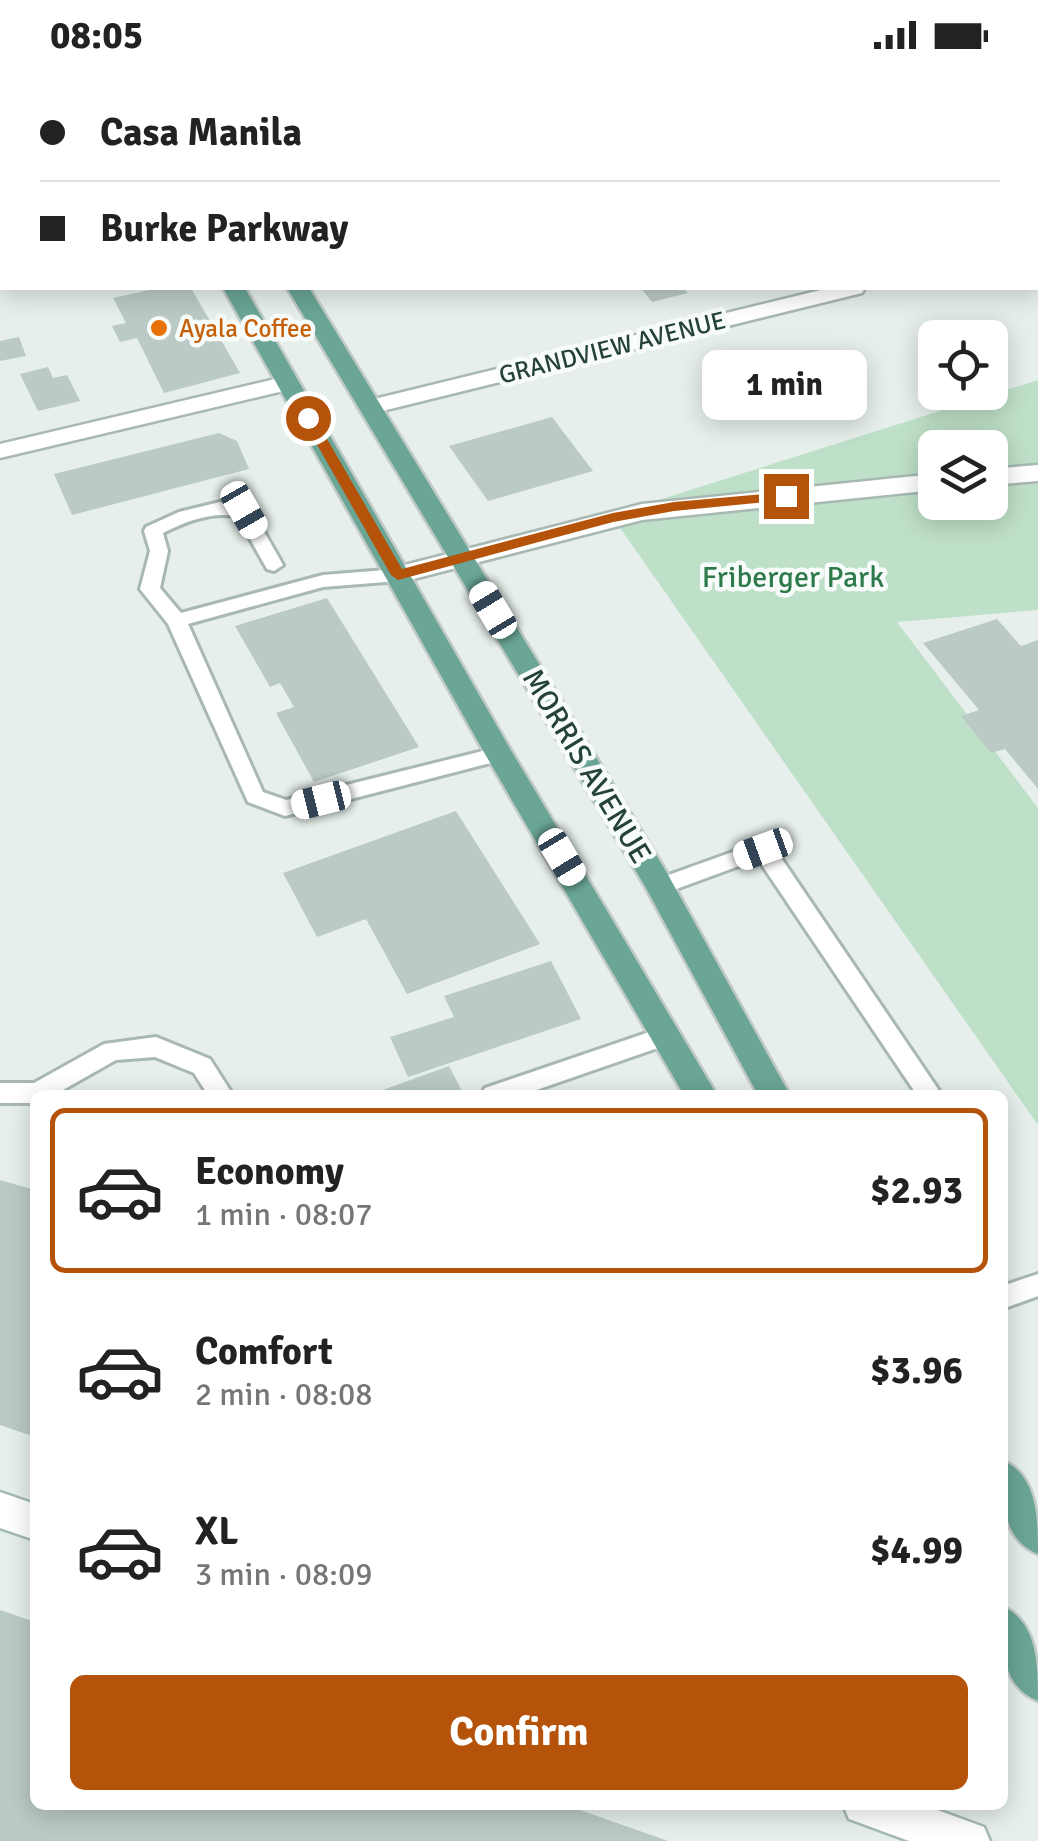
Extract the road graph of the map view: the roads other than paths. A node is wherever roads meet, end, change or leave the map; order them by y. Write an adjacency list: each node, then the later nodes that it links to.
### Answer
1 (235, 290): 4 (main road)
2 (299, 290): 5 (main road, MORRIS AVENUE)
3 (846, 290): 5 (street, GRANDVIEW AVENUE)
4 (288, 383): 6 (street); 12 (main road)
5 (370, 408): 10 (main road, MORRIS AVENUE)
6 (0, 452)
7 (1038, 472): 8 (street)
8 (1008, 475)
9 (918, 484): 10 (street)
10 (461, 558): 12 (street); 15 (main road, MORRIS AVENUE)
11 (274, 565): 13 (lane)
12 (398, 575): 13 (lane); 14 (main road)
13 (176, 621): 14 (lane)
14 (499, 754): 16 (main road)
15 (660, 888): 21 (main road, MORRIS AVENUE); 22 (lane)
16 (667, 1034): 19 (lane); 20 (main road)
17 (46, 1090): 18 (lane)
18 (218, 1090)
19 (506, 1090)
20 (698, 1090)
21 (771, 1090)
22 (927, 1090)
23 (0, 1093): 24 (lane)
24 (30, 1094)
25 (1038, 1285): 26 (lane)
26 (1008, 1296)
27 (1008, 1487): 30 (main road)
28 (0, 1510): 29 (street)
29 (30, 1520)
30 (1038, 1536)
31 (1008, 1634): 32 (main road)
32 (1038, 1682)
33 (879, 1810): 34 (street)
34 (970, 1841)

